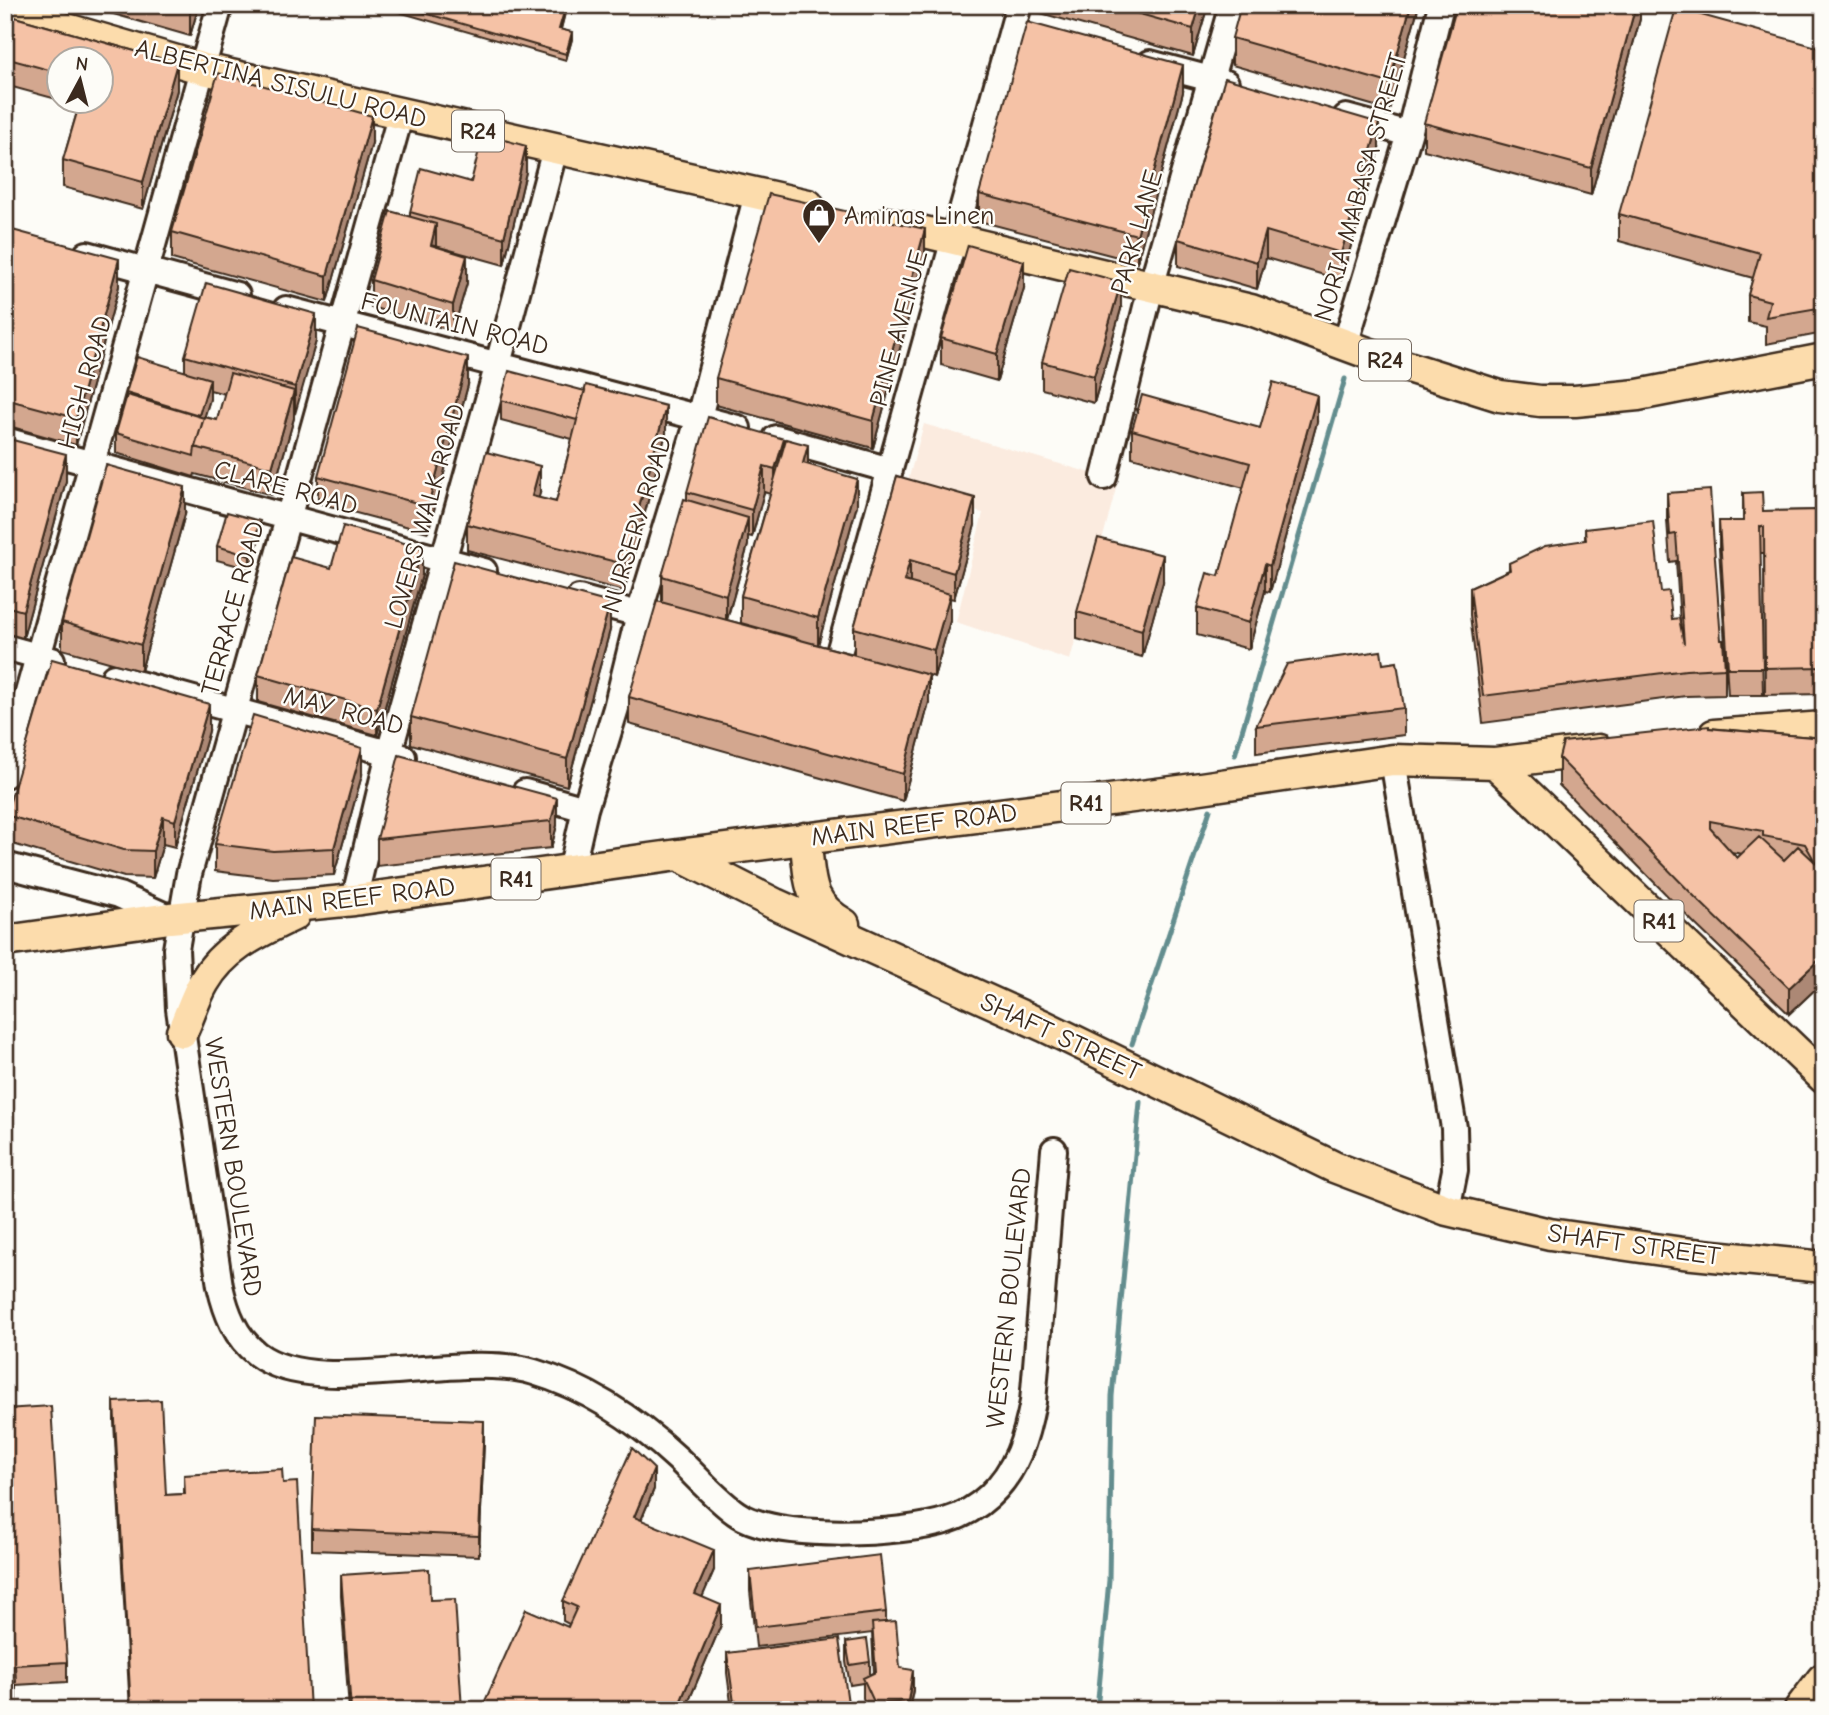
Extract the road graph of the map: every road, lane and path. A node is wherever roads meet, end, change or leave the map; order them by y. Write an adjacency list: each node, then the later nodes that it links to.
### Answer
1 (220, 5): 8 (street, HIGH ROAD)
2 (1232, 5): 9 (street, PARK LANE)
3 (1441, 5): 13 (street, NORIA MABASA STREET)
4 (5, 11): 8 (main road, ALBERTINA SISULU ROAD / R24)
5 (1016, 16): 6 (street); 16 (street, PINE AVENUE)
6 (1040, 33)
7 (1132, 58): 9 (street)
8 (204, 69): 12 (main road, ALBERTINA SISULU ROAD / R24); 18 (street, HIGH ROAD)
9 (1211, 79): 10 (street); 19 (street, PARK LANE)
10 (1251, 90)
11 (1330, 112): 13 (street)
12 (401, 113): 14 (main road, ALBERTINA SISULU ROAD / R24); 20 (street, TERRACE ROAD)
13 (1409, 134): 21 (street, NORIA MABASA STREET)
14 (555, 149): 15 (main road, ALBERTINA SISULU ROAD / R24); 23 (street, LOVERS WALK ROAD)
15 (757, 194): 16 (main road, ALBERTINA SISULU ROAD / R24); 24 (street, NURSERY ROAD)
16 (954, 239): 19 (main road, ALBERTINA SISULU ROAD / R24); 27 (street, PINE AVENUE)
17 (70, 249): 18 (street, FOUNTAIN ROAD)
18 (147, 270): 20 (street, FOUNTAIN ROAD); 26 (street, HIGH ROAD)
19 (1151, 287): 21 (main road, ALBERTINA SISULU ROAD / R24); 28 (street, PARK LANE)
20 (343, 324): 23 (street, FOUNTAIN ROAD); 29 (street, TERRACE ROAD)
21 (1345, 345): 22 (main road, ALBERTINA SISULU ROAD / R24)
22 (1824, 359)
23 (498, 364): 24 (street, FOUNTAIN ROAD); 30 (street, LOVERS WALK ROAD)
24 (699, 417): 27 (street, FOUNTAIN ROAD); 33 (street, NURSERY ROAD)
25 (5, 440): 26 (street, CLARE ROAD)
26 (92, 464): 29 (street, CLARE ROAD); 36 (street, HIGH ROAD)
27 (890, 470): 37 (street, PINE AVENUE)
28 (1104, 477)
29 (286, 518): 30 (street, CLARE ROAD); 38 (street, TERRACE ROAD)
30 (442, 560): 31 (street, CLARE ROAD); 42 (street, LOVERS WALK ROAD)
31 (508, 578)
32 (560, 592): 33 (street)
33 (639, 614): 34 (street); 48 (street, NURSERY ROAD)
34 (704, 632)
35 (5, 647): 36 (street, MAY ROAD)
36 (37, 656): 38 (street, MAY ROAD); 46 (street, HIGH ROAD)
37 (796, 656)
38 (235, 711): 42 (street, MAY ROAD); 55 (street, TERRACE ROAD)
39 (1824, 727): 40 (main road)
40 (1686, 738)
41 (1632, 746): 44 (main road, MAIN REEF ROAD)
42 (388, 753): 45 (street, MAY ROAD); 53 (street, LOVERS WALK ROAD)
43 (1393, 760): 44 (main road, MAIN REEF ROAD / R41); 49 (main road, MAIN REEF ROAD / R41); 61 (street)
44 (1495, 763): 59 (main road, R41)
45 (428, 764)
46 (5, 775)
47 (507, 786): 48 (street)
48 (585, 808): 52 (street, NURSERY ROAD)
49 (805, 838): 50 (main road, MAIN REEF ROAD / R41); 57 (main road)
50 (678, 855): 52 (main road, MAIN REEF ROAD / R41); 57 (main road, SHAFT STREET)
51 (5, 865): 55 (street)
52 (570, 871): 53 (main road, MAIN REEF ROAD / R41)
53 (354, 900): 54 (main road, MAIN REEF ROAD / R41)
54 (313, 905): 55 (main road, MAIN REEF ROAD / R41); 58 (main road)
55 (175, 917): 56 (main road, MAIN REEF ROAD / R41); 58 (street, WESTERN BOULEVARD)
56 (5, 941)
57 (890, 956): 61 (main road, SHAFT STREET)
58 (182, 1032): 60 (street, WESTERN BOULEVARD)
59 (1824, 1078)
60 (1054, 1150)
61 (1447, 1210): 62 (main road, SHAFT STREET)
62 (1824, 1267)
63 (1824, 1681): 64 (highway)
64 (1802, 1710)

